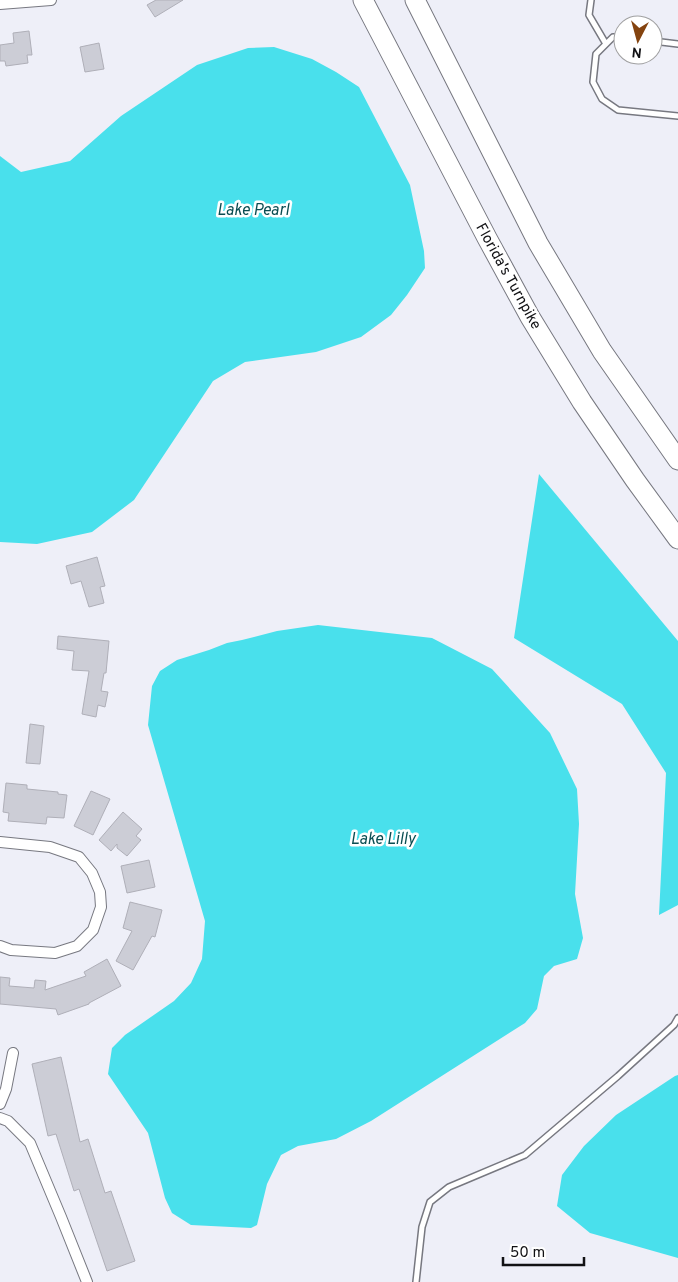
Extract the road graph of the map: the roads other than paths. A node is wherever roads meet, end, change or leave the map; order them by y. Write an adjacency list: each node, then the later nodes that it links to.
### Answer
1 (51, 0): 5 (street)
2 (363, 0): 12 (highway, Florida's Turnpike)
3 (415, 0): 11 (highway)
4 (591, 0): 8 (lane)
5 (0, 4)
6 (613, 37): 8 (lane)
7 (663, 42): 9 (lane)
8 (606, 44): 10 (lane)
9 (678, 44)
10 (678, 116)
11 (678, 460)
12 (678, 539)
13 (0, 842): 14 (street)
14 (0, 946)
15 (678, 1018): 20 (lane)
16 (13, 1053): 17 (street)
17 (0, 1104)
18 (0, 1118): 19 (street)
19 (86, 1282)
20 (416, 1282)

